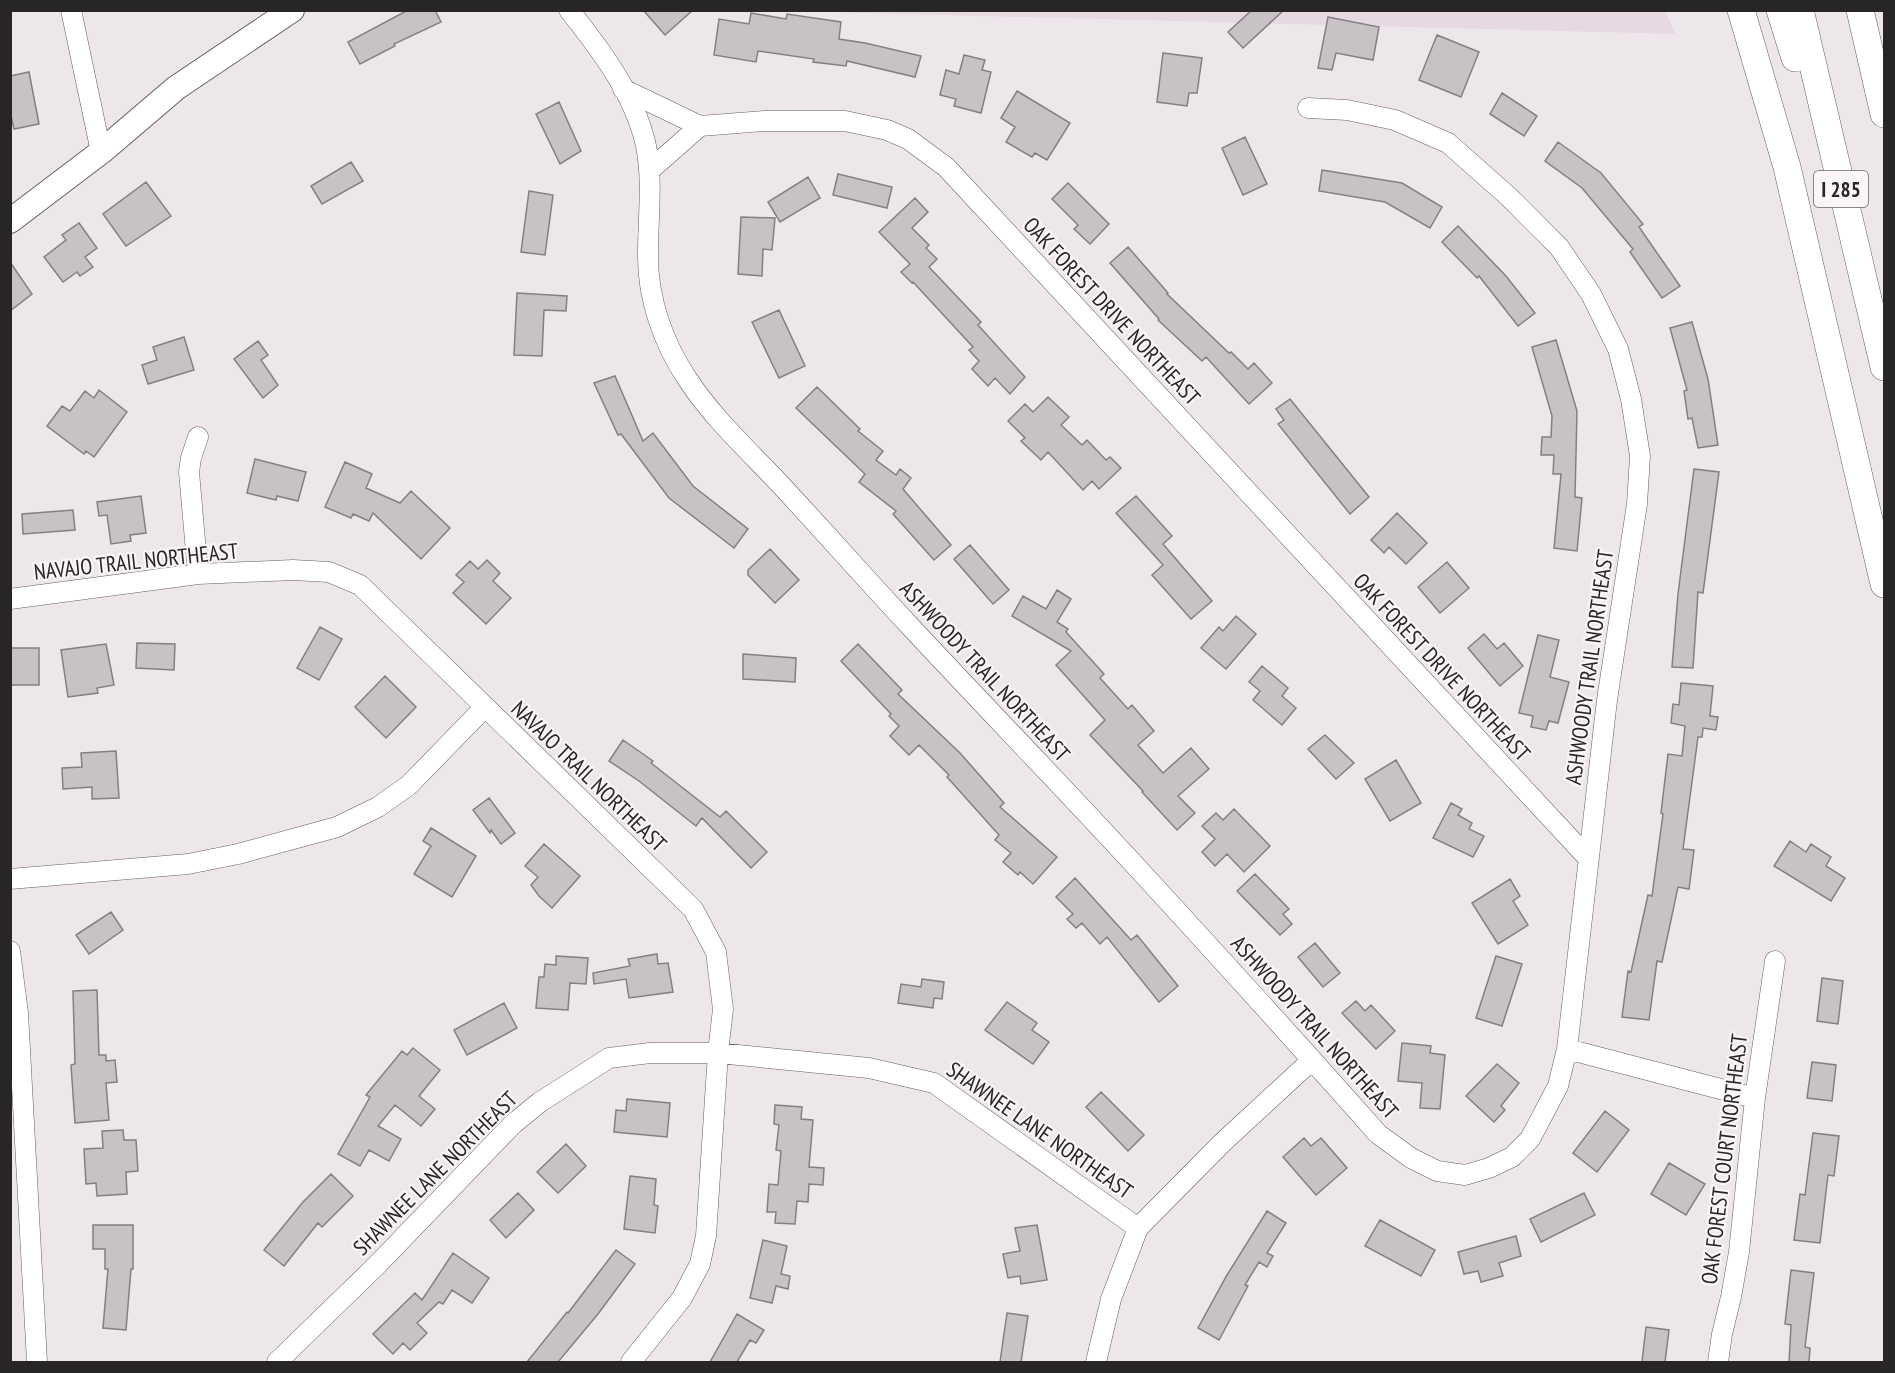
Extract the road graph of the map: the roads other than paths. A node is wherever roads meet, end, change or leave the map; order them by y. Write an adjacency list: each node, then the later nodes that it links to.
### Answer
1 (71, 10): 12 (street)
2 (292, 10): 12 (main road)
3 (568, 10): 8 (street)
4 (1741, 10): 19 (highway)
5 (1779, 10): 15 (highway)
6 (1800, 10): 15 (highway, I 285)
7 (1860, 10): 10 (highway)
8 (623, 89): 11 (street); 13 (street)
9 (1308, 108): 22 (street, ASHWOODY TRAIL NORTHEAST)
10 (1884, 114)
11 (700, 126): 13 (street); 22 (street, OAK FOREST DRIVE NORTHEAST)
12 (101, 152): 14 (main road)
13 (650, 170): 28 (street, ASHWOODY TRAIL NORTHEAST)
14 (10, 221)
15 (1857, 255): 16 (highway, I 285)
16 (1884, 367)
17 (198, 437): 18 (street)
18 (198, 574): 20 (street, NAVAJO TRAIL NORTHEAST); 21 (street, NAVAJO TRAIL NORTHEAST)
19 (1884, 584)
20 (10, 599)
21 (484, 708): 23 (street); 27 (street, NAVAJO TRAIL NORTHEAST)
22 (1588, 858): 26 (street, ASHWOODY TRAIL NORTHEAST)
23 (10, 879)
24 (10, 951): 31 (street)
25 (1775, 961): 29 (street, OAK FOREST COURT NORTHEAST)
26 (1567, 1048): 28 (street, ASHWOODY TRAIL NORTHEAST); 29 (street)
27 (718, 1053): 30 (street, SHAWNEE LANE NORTHEAST); 32 (street, SHAWNEE LANE NORTHEAST); 33 (street, NAVAJO TRAIL NORTHEAST)
28 (1312, 1060): 30 (street)
29 (1755, 1098): 35 (street, OAK FOREST COURT NORTHEAST)
30 (1138, 1228): 34 (street)
31 (37, 1362)
32 (277, 1362)
33 (631, 1362)
34 (1096, 1362)
35 (1718, 1362)

